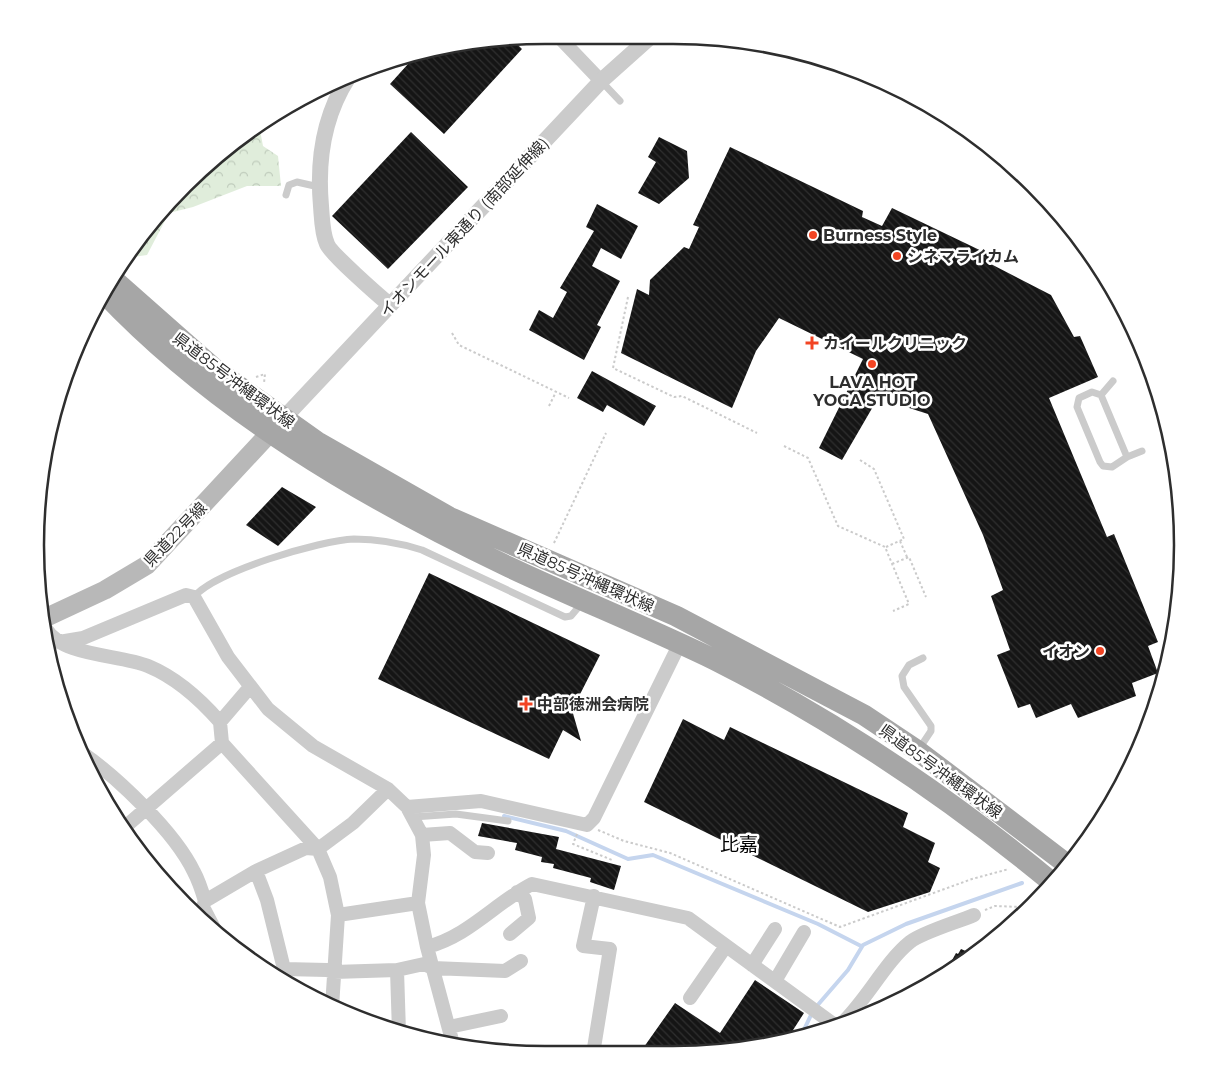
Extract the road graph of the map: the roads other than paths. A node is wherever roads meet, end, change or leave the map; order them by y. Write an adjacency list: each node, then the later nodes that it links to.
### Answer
1 (565, 44): 3 (street)
2 (642, 44): 3 (street, イオンモール東通り (南部延伸線))
3 (601, 81): 5 (lane); 10 (street, イオンモール東通り (南部延伸線))
4 (343, 86): 6 (street)
5 (620, 101)
6 (319, 187): 7 (lane); 10 (street)
7 (286, 194)
8 (118, 283): 12 (main road, 県道85号沖縄環状線)
9 (109, 298): 12 (main road, 県道85号沖縄環状線)
10 (390, 305): 14 (street, イオンモール東通り (南部延伸線))
11 (1113, 381): 13 (lane)
12 (243, 390): 14 (main road, 県道85号沖縄環状線)
13 (1101, 395): 16 (lane); 16 (lane)
14 (277, 426): 18 (main road, 県道85号沖縄環状線); 19 (main road, 県道22号線); 27 (main road, 県道85号沖縄環状線)
15 (1142, 451): 16 (lane)
16 (1127, 458)
17 (194, 597): 18 (lane); 21 (street); 24 (street)
18 (583, 600): 22 (main road, 県道85号沖縄環状線)
19 (49, 616)
20 (52, 638): 21 (street)
21 (58, 642): 25 (street)
22 (680, 643): 31 (street); 39 (main road, 県道85号沖縄環状線)
23 (923, 658): 27 (lane)
24 (250, 687): 25 (street); 29 (street)
25 (220, 722): 26 (street)
26 (222, 743): 30 (street); 35 (street)
27 (918, 751): 37 (main road, 県道85号沖縄環状線)
28 (92, 760): 30 (street)
29 (388, 789): 31 (street); 35 (street)
30 (145, 809): 33 (street); 43 (street)
31 (410, 812): 32 (lane); 34 (street)
32 (508, 821)
33 (129, 825)
34 (422, 835): 36 (street); 42 (street)
35 (318, 849): 38 (street); 44 (street)
36 (488, 853)
37 (1062, 861)
38 (256, 870): 43 (street); 55 (street)
39 (1047, 878)
40 (517, 892): 41 (street); 48 (street); 50 (street)
41 (594, 896): 49 (street); 65 (street)
42 (418, 903): 44 (street); 50 (street)
43 (201, 907)
44 (338, 915): 55 (street)
45 (974, 915): 59 (street)
46 (775, 929): 52 (street)
47 (804, 932): 56 (street)
48 (510, 934)
49 (726, 946): 52 (street); 57 (street)
50 (427, 947): 53 (street)
51 (521, 961): 53 (street)
52 (752, 965): 56 (street)
53 (433, 968): 54 (street); 63 (street)
54 (397, 970): 55 (street); 62 (street)
55 (334, 972): 58 (street)
56 (775, 981): 61 (street)
57 (690, 998)
58 (332, 999)
59 (855, 1012)
60 (501, 1016): 63 (street)
61 (830, 1021)
62 (399, 1024)
63 (449, 1027): 64 (street)
64 (452, 1038)
65 (594, 1046)

